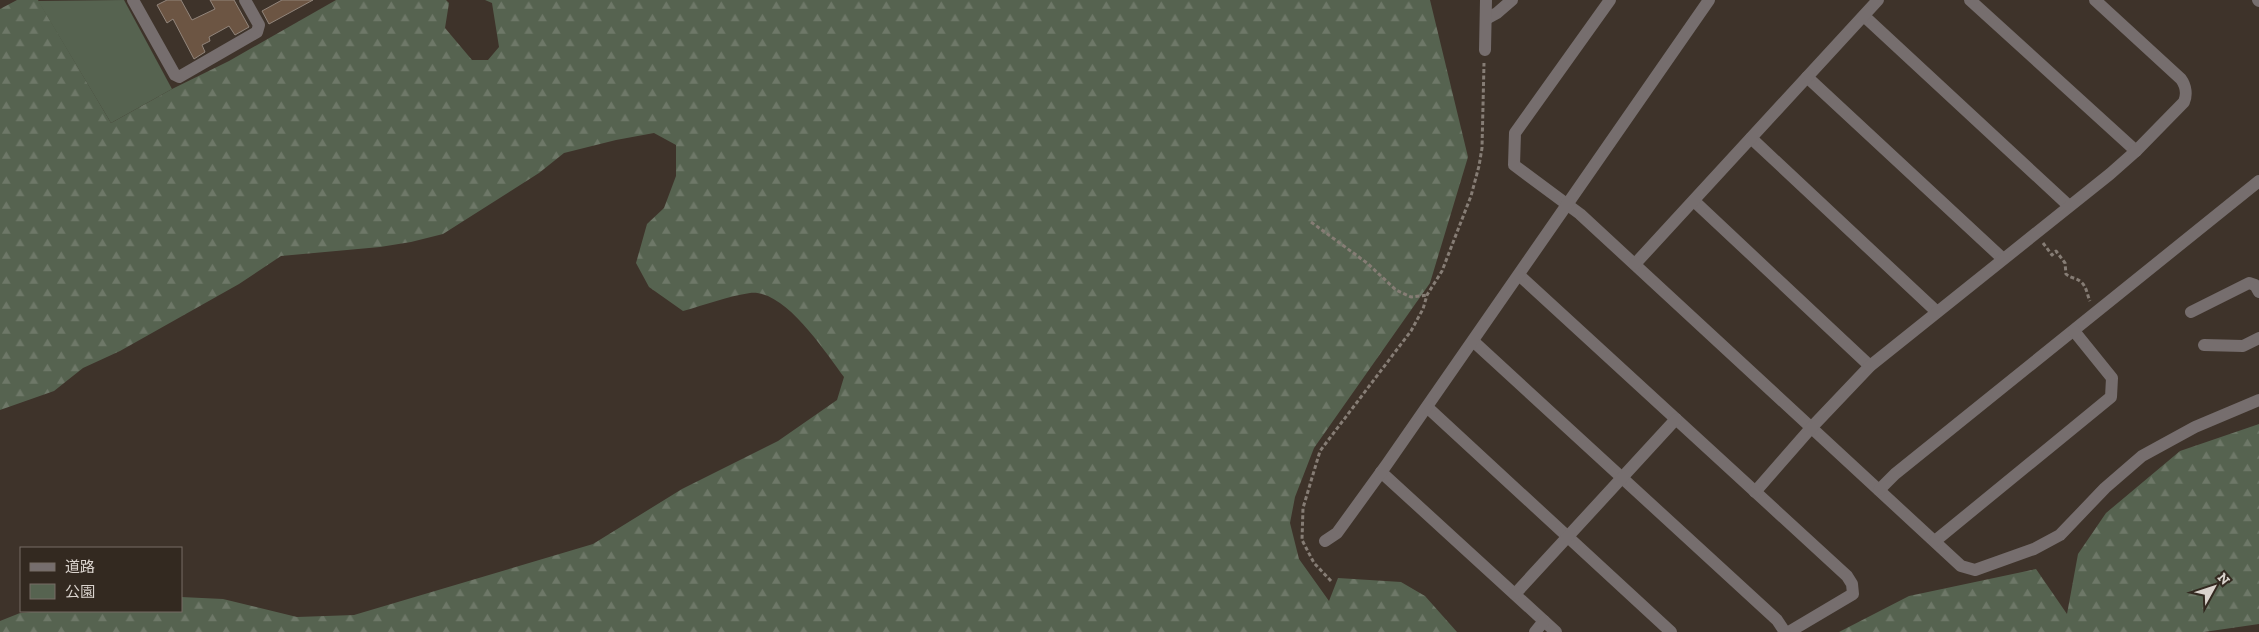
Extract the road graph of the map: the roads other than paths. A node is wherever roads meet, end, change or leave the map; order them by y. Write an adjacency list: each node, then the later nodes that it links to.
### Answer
1 (133, 0): 2 (street)
2 (245, 0)
3 (1486, 0): 11 (street)
4 (1512, 0): 11 (street)
5 (1610, 0): 18 (street)
6 (1710, 0): 18 (street)
7 (1878, 0): 10 (street)
8 (1970, 0): 15 (street)
9 (2095, 0): 15 (street)
10 (1864, 16): 13 (street); 19 (street)
11 (1486, 18): 12 (street)
12 (1485, 50)
13 (1807, 77): 14 (street); 20 (street)
14 (1751, 138): 17 (street); 24 (street)
15 (2136, 151): 19 (street)
16 (2259, 181): 26 (street)
17 (1694, 201): 21 (street); 30 (street)
18 (1568, 204): 21 (street); 22 (street)
19 (2068, 206): 20 (street)
20 (2002, 258): 24 (street)
21 (1634, 264): 34 (street)
22 (1519, 275): 28 (street); 33 (street)
23 (2259, 292): 25 (street)
24 (1937, 312): 30 (street)
25 (2191, 312)
26 (2074, 331): 37 (street); 41 (street)
27 (2259, 338): 29 (street)
28 (1473, 341): 32 (street); 36 (street)
29 (2204, 345)
30 (1870, 366): 34 (street)
31 (2259, 400): 41 (street)
32 (1427, 407): 35 (street); 39 (street)
33 (1676, 418): 36 (street); 38 (street)
34 (1811, 428): 37 (street); 38 (street)
35 (1381, 472): 40 (street); 42 (street)
36 (1622, 479): 39 (street); 47 (street)
37 (1880, 490): 41 (street)
38 (1755, 492): 48 (street)
39 (1568, 537): 42 (street); 46 (street)
40 (1325, 541)
41 (1934, 541)
42 (1515, 594): 43 (street)
43 (1544, 621): 44 (street); 45 (street)
44 (1535, 632)
45 (1556, 632)
46 (1671, 632)
47 (1785, 632)
48 (1789, 632)

